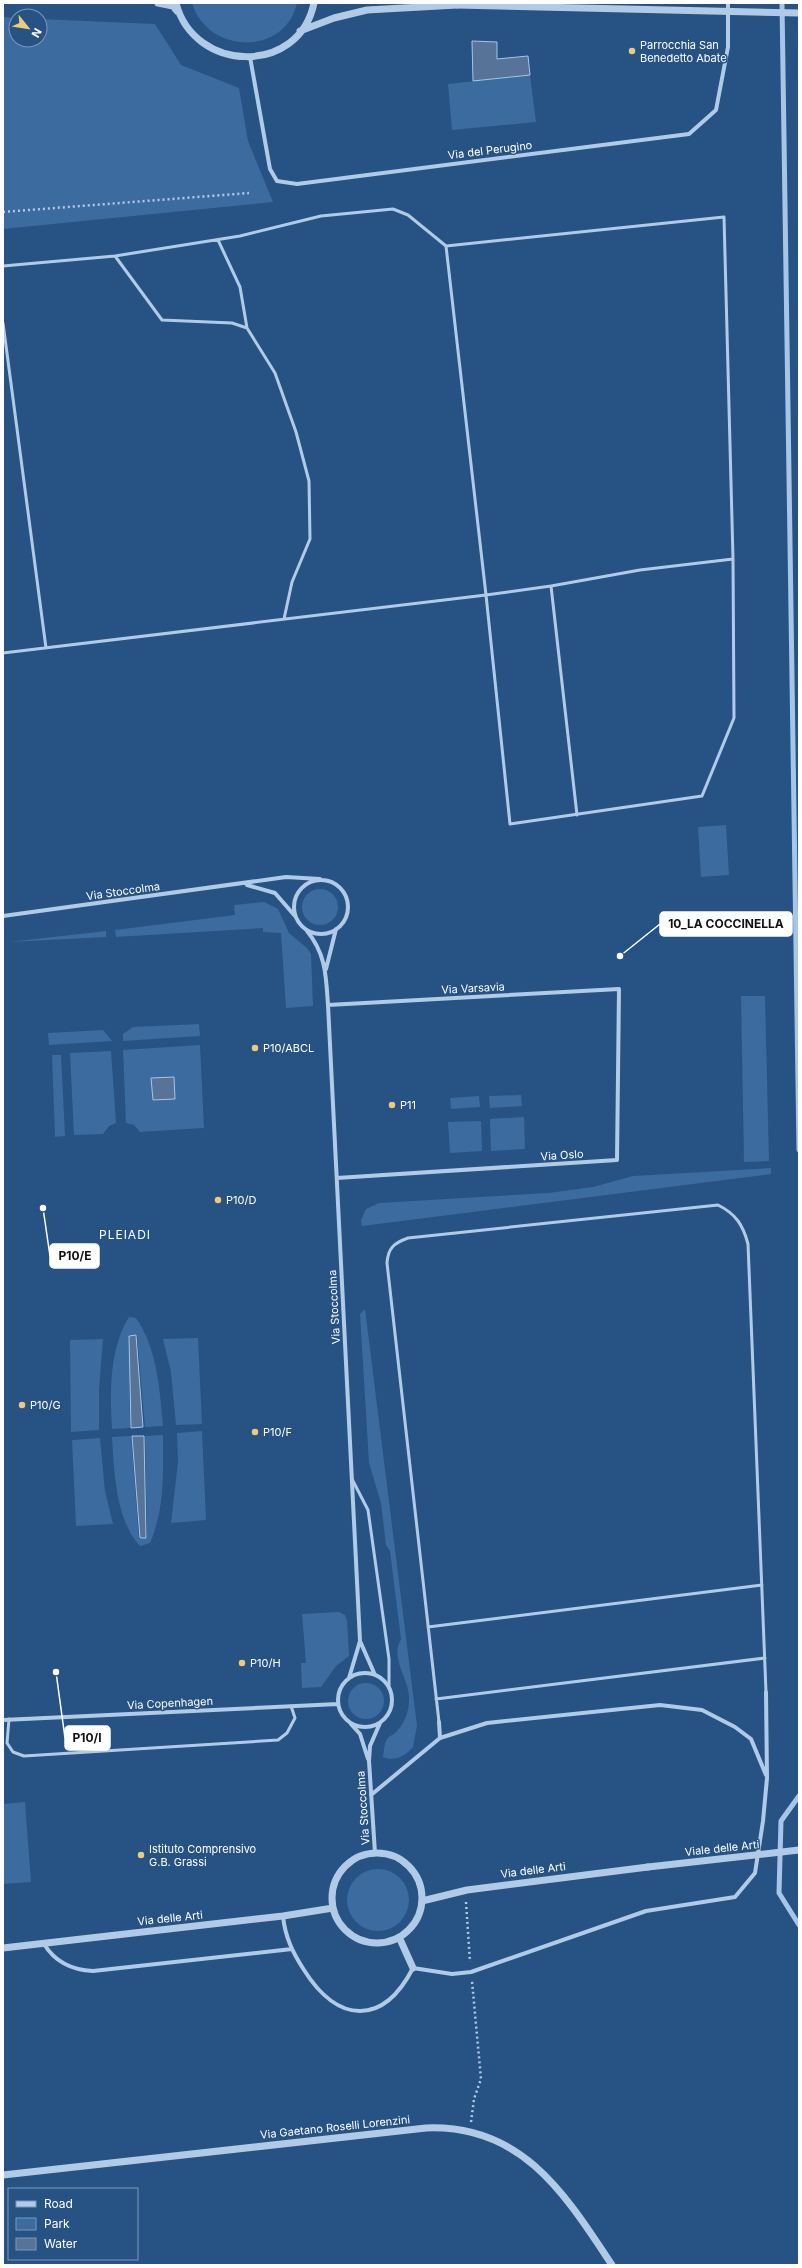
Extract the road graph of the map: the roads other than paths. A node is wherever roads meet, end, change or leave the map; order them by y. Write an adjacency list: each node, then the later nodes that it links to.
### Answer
1 (158, 3): 6 (street)
2 (176, 3): 6 (street)
3 (314, 3): 7 (street)
4 (728, 3): 8 (street, Via del Perugino)
5 (799, 13): 7 (street, bridge)
6 (179, 15): 8 (street)
7 (300, 31): 8 (street)
8 (250, 58)
9 (218, 240): 10 (lane); 11 (lane); 14 (lane)
10 (446, 246): 15 (lane); 17 (lane)
11 (115, 256): 12 (lane); 14 (lane)
12 (3, 266)
13 (3, 323): 19 (lane)
14 (247, 328): 18 (lane)
15 (733, 560): 16 (lane); 21 (lane)
16 (550, 586): 17 (lane); 21 (lane)
17 (486, 595): 18 (lane); 21 (lane)
18 (284, 619): 19 (lane)
19 (46, 648): 20 (lane)
20 (3, 653)
21 (577, 815)
22 (320, 879): 23 (street, Via Stoccolma); 25 (street); 26 (street)
23 (245, 884): 24 (street, Via Stoccolma); 25 (street, Via Stoccolma)
24 (3, 916)
25 (295, 917): 27 (street)
26 (336, 929): 27 (street); 28 (street, Via Stoccolma)
27 (307, 930): 28 (street, Via Stoccolma)
28 (326, 972): 30 (street, Via Stoccolma)
29 (619, 988): 30 (street, Via Varsavia); 31 (street, Via Oslo)
30 (328, 1005): 31 (street, Via Stoccolma)
31 (337, 1178): 32 (street, Via Stoccolma)
32 (352, 1478): 35 (street, Via Stoccolma); 39 (lane)
33 (762, 1585): 34 (lane); 34 (lane); 36 (lane)
34 (428, 1627): 41 (lane)
35 (360, 1641): 37 (street, Via Stoccolma); 38 (street, Via Stoccolma)
36 (765, 1658): 40 (lane); 41 (lane)
37 (375, 1675): 38 (street); 39 (street)
38 (349, 1678): 42 (street)
39 (389, 1688): 46 (street)
40 (766, 1692): 51 (street)
41 (436, 1699): 47 (lane)
42 (338, 1704): 43 (street, Via Copenhagen); 48 (street)
43 (291, 1706): 45 (street, Via Copenhagen); 45 (lane)
44 (3, 1720): 45 (street, Via Copenhagen)
45 (9, 1720)
46 (380, 1722): 48 (street); 50 (street, Via Stoccolma)
47 (439, 1722): 49 (street)
48 (351, 1724): 50 (street, Via Stoccolma)
49 (440, 1738): 51 (street); 52 (street)
50 (369, 1761): 52 (street, Via Stoccolma)
51 (767, 1778): 63 (street)
52 (371, 1795): 54 (street, Via Stoccolma)
53 (799, 1850): 55 (street, Viale delle Arti, bridge)
54 (375, 1853): 56 (street); 57 (street)
55 (648, 1867): 56 (street, Via delle Arti)
56 (422, 1901): 59 (street)
57 (334, 1908): 58 (street, Via delle Arti); 59 (street)
58 (284, 1916): 60 (street, Via delle Arti); 62 (street)
59 (399, 1937): 63 (street)
60 (43, 1943): 61 (street, Via delle Arti); 62 (street)
61 (5, 1947)
62 (292, 1949): 63 (street)
63 (413, 1968)
64 (3, 2175): 65 (street, Via Gaetano Roselli Lorenzini)
65 (612, 2265)

